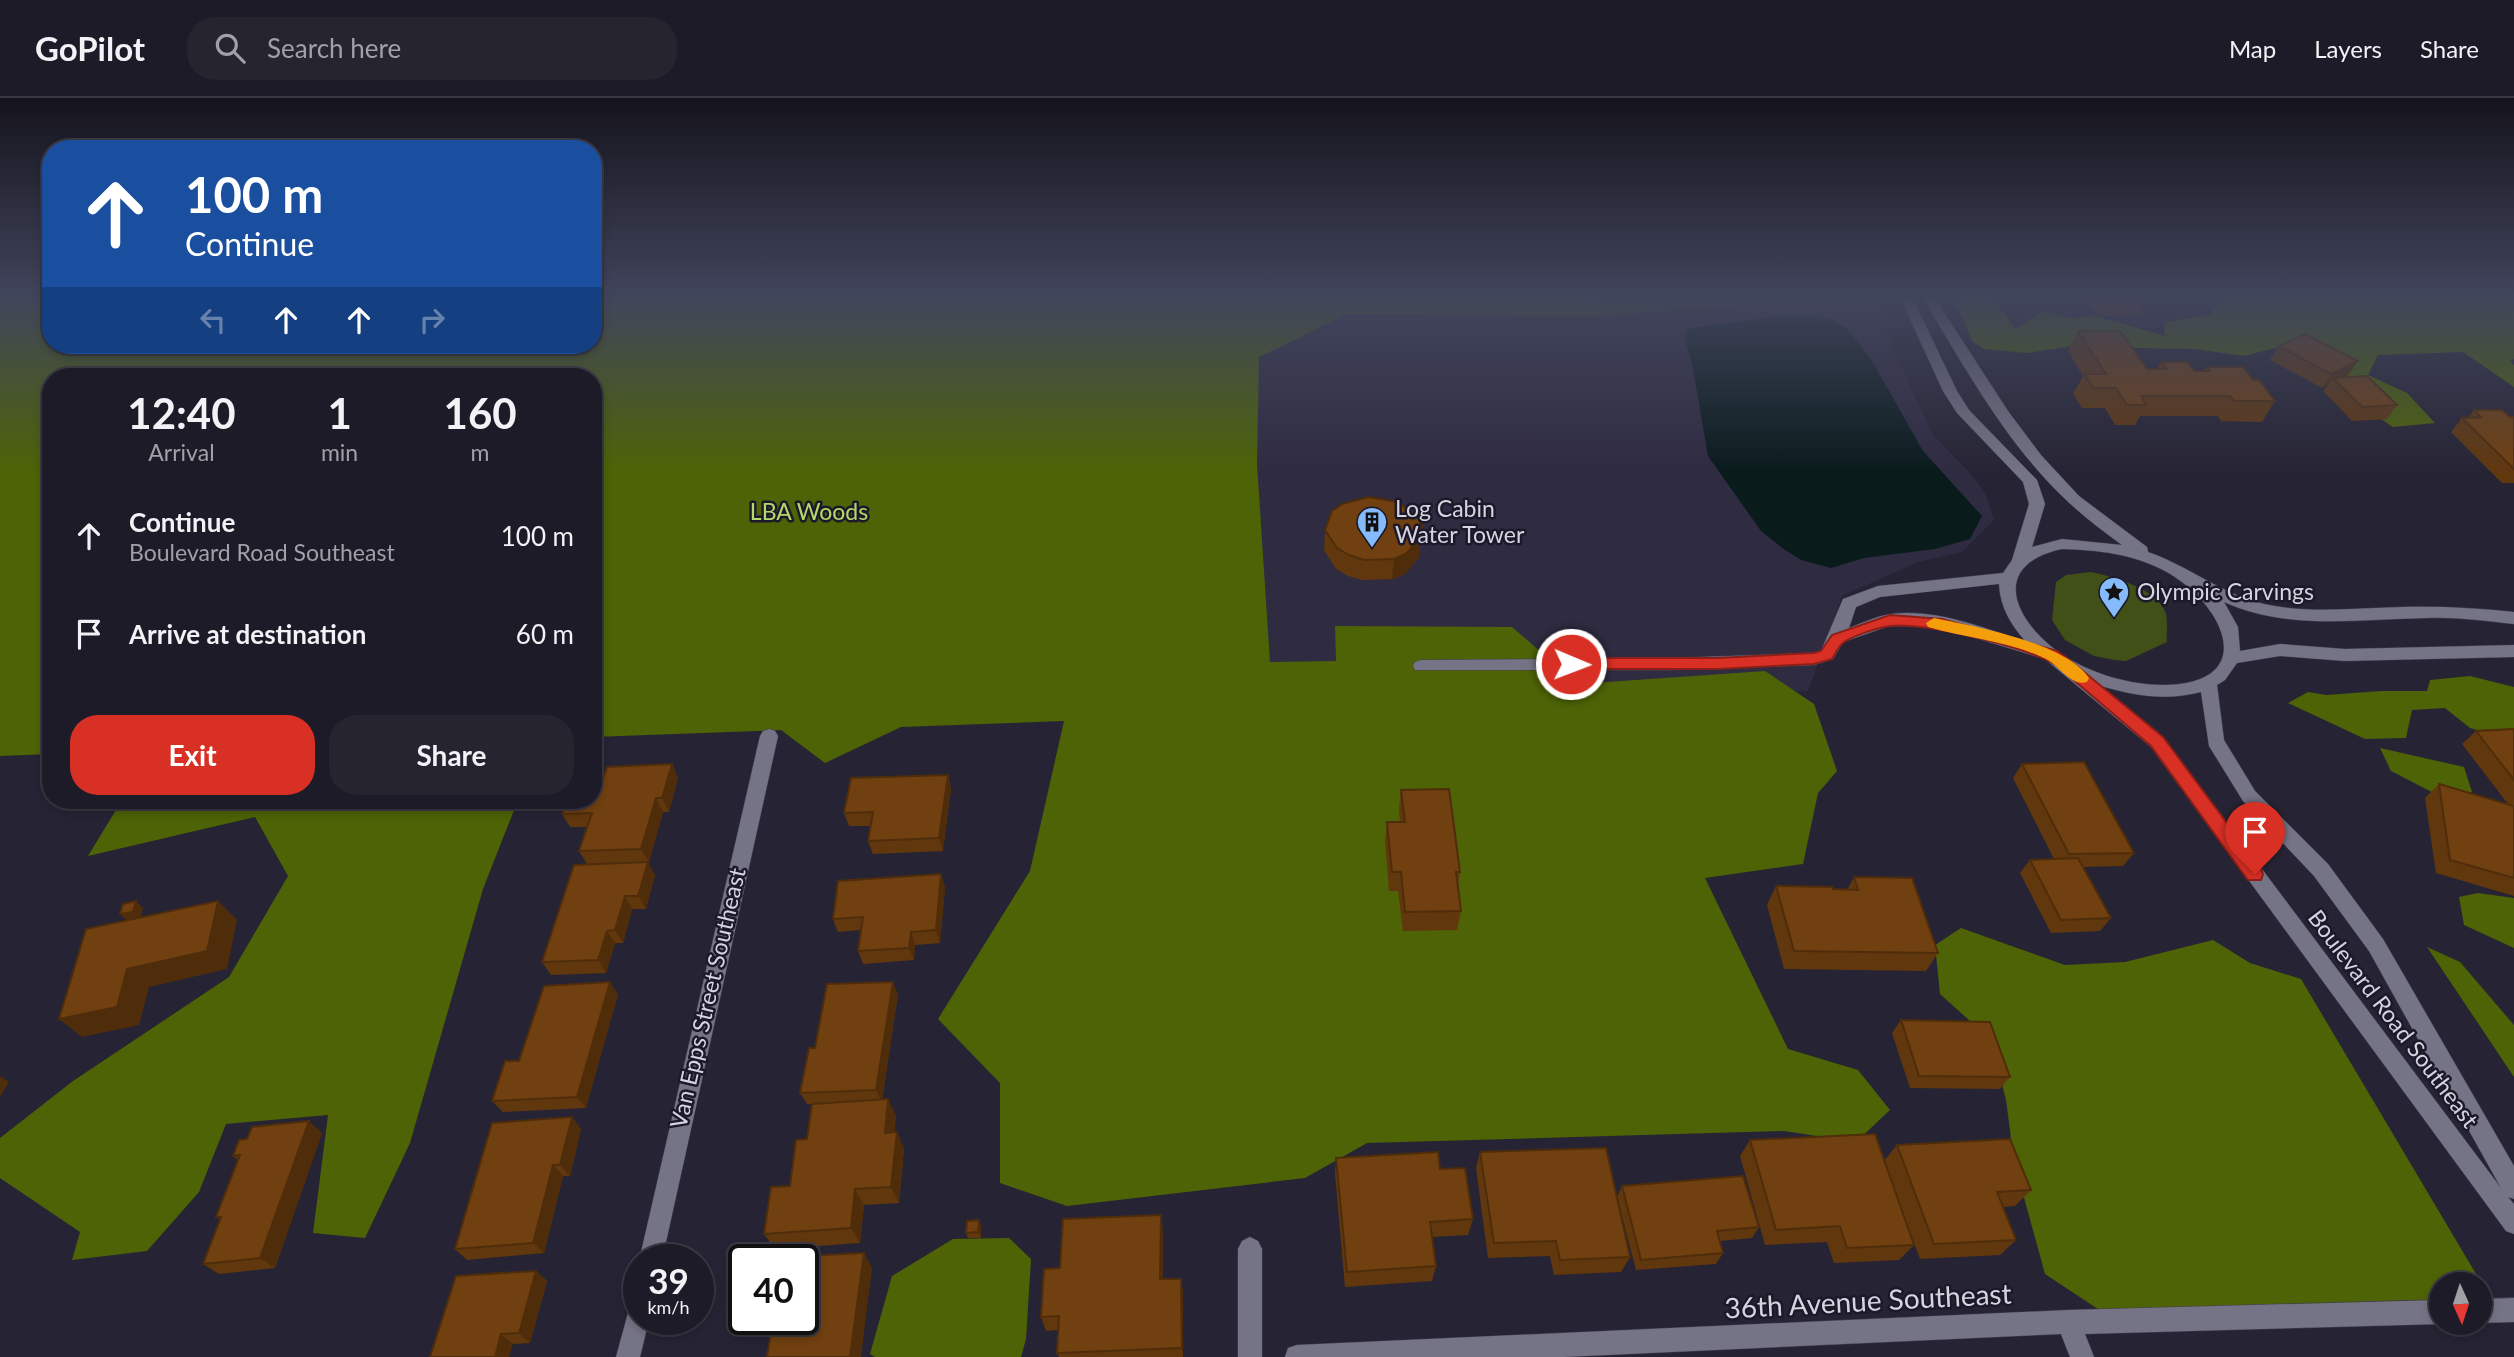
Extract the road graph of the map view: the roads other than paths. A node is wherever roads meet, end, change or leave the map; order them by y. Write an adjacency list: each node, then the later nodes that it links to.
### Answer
1 (1934, 356): 4 (street)
2 (1966, 356): 3 (street)
3 (2153, 559): 4 (street); 5 (street)
4 (2020, 560): 6 (street)
5 (2171, 568): 7 (street); 11 (street)
6 (2008, 578): 8 (street); 10 (street)
7 (2514, 618)
8 (1837, 638): 10 (street); 12 (street)
9 (2514, 651): 11 (street)
10 (2057, 658): 13 (street); 16 (street, Boulevard Road Southeast)
11 (2233, 658): 13 (street)
12 (1421, 666)
13 (2208, 682): 15 (street, Boulevard Road Southeast)
14 (769, 736): 17 (street, Van Epps Street Southeast)
15 (2514, 1188)
16 (2514, 1223)
17 (654, 1244)
18 (1250, 1249): 26 (street)
19 (2514, 1310): 20 (street)
20 (2492, 1311)
21 (2429, 1312): 22 (street, 36th Avenue Southeast)
22 (2068, 1322): 24 (street, 36th Avenue Southeast); 28 (street)
23 (633, 1335): 25 (street)
24 (1659, 1349): 27 (street, 36th Avenue Southeast)
25 (628, 1357)
26 (1250, 1357)
27 (1297, 1357)
28 (2082, 1357)

